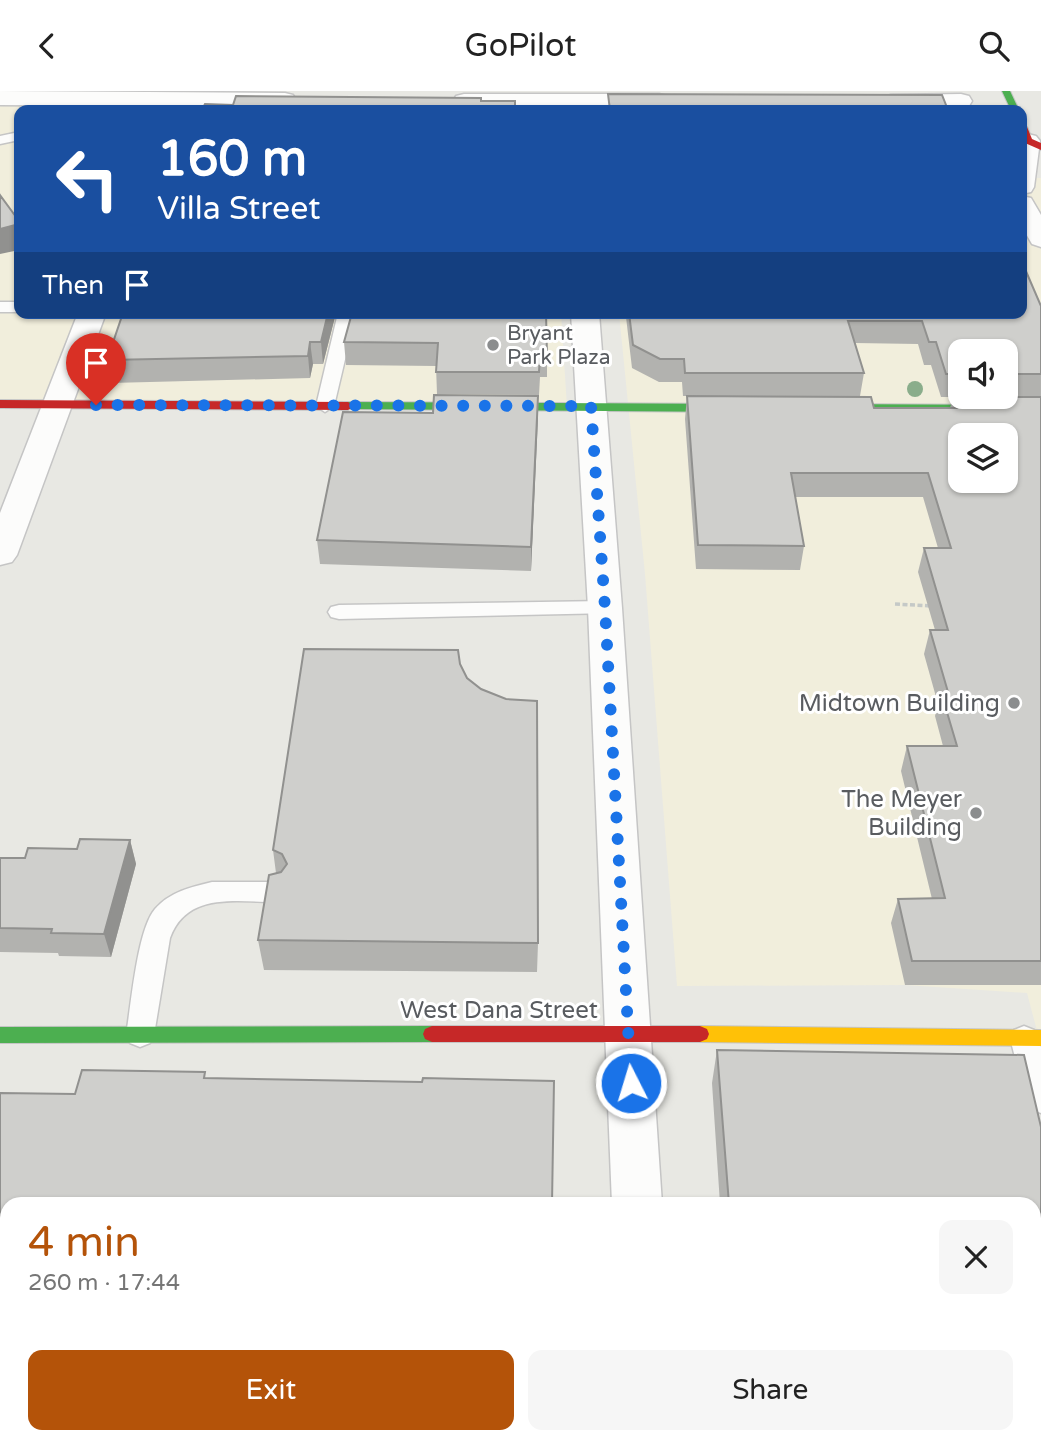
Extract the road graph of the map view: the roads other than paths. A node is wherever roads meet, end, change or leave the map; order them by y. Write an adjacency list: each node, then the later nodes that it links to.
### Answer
1 (0, 99): 7 (street)
2 (310, 100): 8 (street)
3 (449, 101): 9 (street)
4 (680, 101): 10 (street)
5 (960, 101): 6 (street)
6 (866, 102)
7 (77, 104): 8 (street)
8 (170, 105)
9 (549, 105)
10 (595, 105)
11 (1030, 138): 12 (street)
12 (1027, 156)
13 (1027, 212): 14 (street)
14 (1041, 239)
15 (90, 319): 19 (street)
16 (346, 319): 20 (lane)
17 (585, 319): 21 (street)
18 (0, 404): 19 (main road)
19 (58, 405): 20 (main road); 25 (street)
20 (325, 406): 21 (main road)
21 (591, 406): 22 (main road); 26 (street)
22 (760, 408)
23 (800, 408): 24 (main road)
24 (1041, 409)
25 (0, 555)
26 (605, 608): 27 (lane); 29 (street)
27 (339, 612)
28 (276, 892): 31 (lane)
29 (626, 1033): 31 (main road, West Dana Street); 32 (main road, West Dana Street); 34 (street)
30 (0, 1035): 31 (main road, West Dana Street)
31 (139, 1035)
32 (1033, 1038): 33 (lane)
33 (1041, 1100)
34 (637, 1197)

